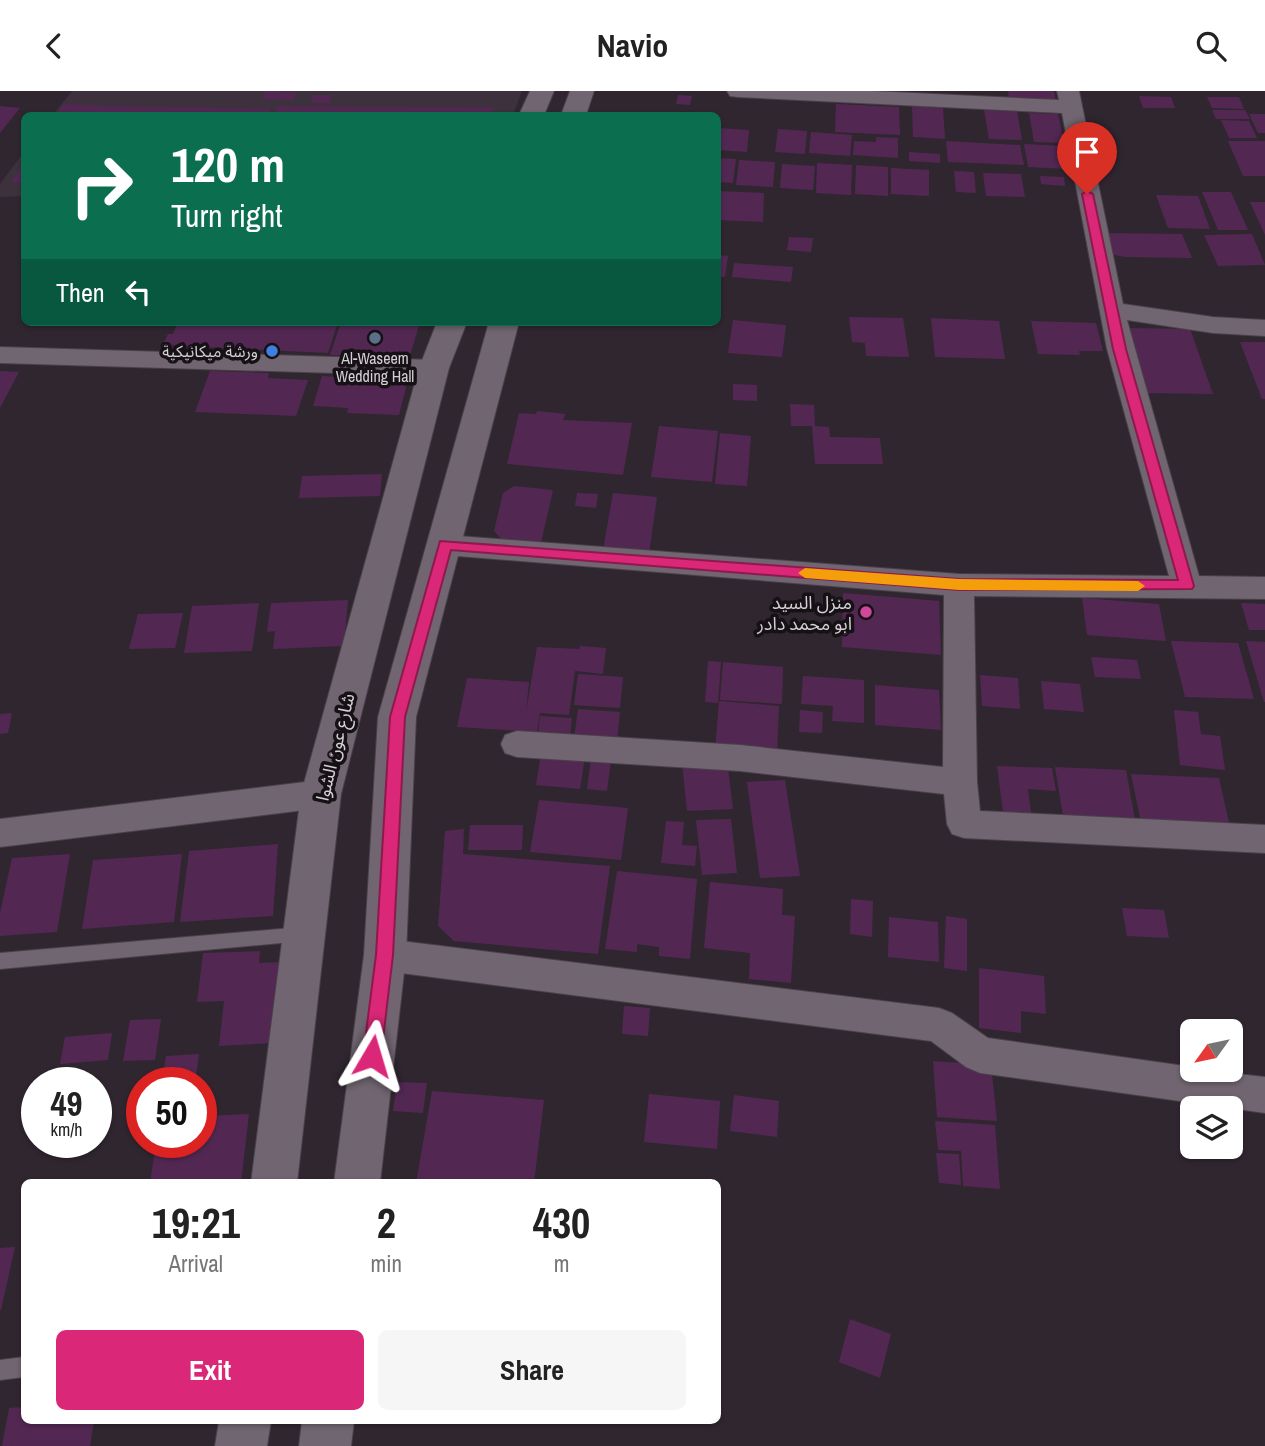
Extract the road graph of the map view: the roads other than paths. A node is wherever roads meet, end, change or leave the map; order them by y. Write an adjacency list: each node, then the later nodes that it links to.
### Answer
1 (542, 91): 6 (main road)
2 (582, 91): 7 (main road)
3 (738, 91): 4 (street)
4 (827, 93): 5 (street)
5 (1069, 99): 8 (street)
6 (534, 112)
7 (575, 112)
8 (1113, 310): 11 (street); 16 (street)
9 (450, 326): 13 (main road, شارع عون الشوا)
10 (503, 326): 14 (main road)
11 (1265, 328)
12 (0, 355): 13 (street)
13 (434, 368): 20 (main road, شارع عون الشوا)
14 (445, 545): 15 (street); 24 (main road)
15 (959, 585): 16 (street); 19 (street)
16 (1187, 586): 17 (street)
17 (1265, 588)
18 (517, 744): 19 (street)
19 (960, 782): 22 (street)
20 (321, 794): 21 (street); 23 (main road, شارع عون الشوا)
21 (0, 834)
22 (1265, 839)
23 (303, 934): 25 (lane); 27 (main road, شارع عون الشوا)
24 (384, 955): 26 (street); 28 (main road)
25 (0, 961)
26 (1265, 1095)
27 (274, 1179)
28 (357, 1179)
29 (21, 1367): 30 (lane)
30 (0, 1370)
31 (245, 1424): 33 (main road)
32 (328, 1424): 34 (main road)
33 (241, 1446)
34 (325, 1446)

